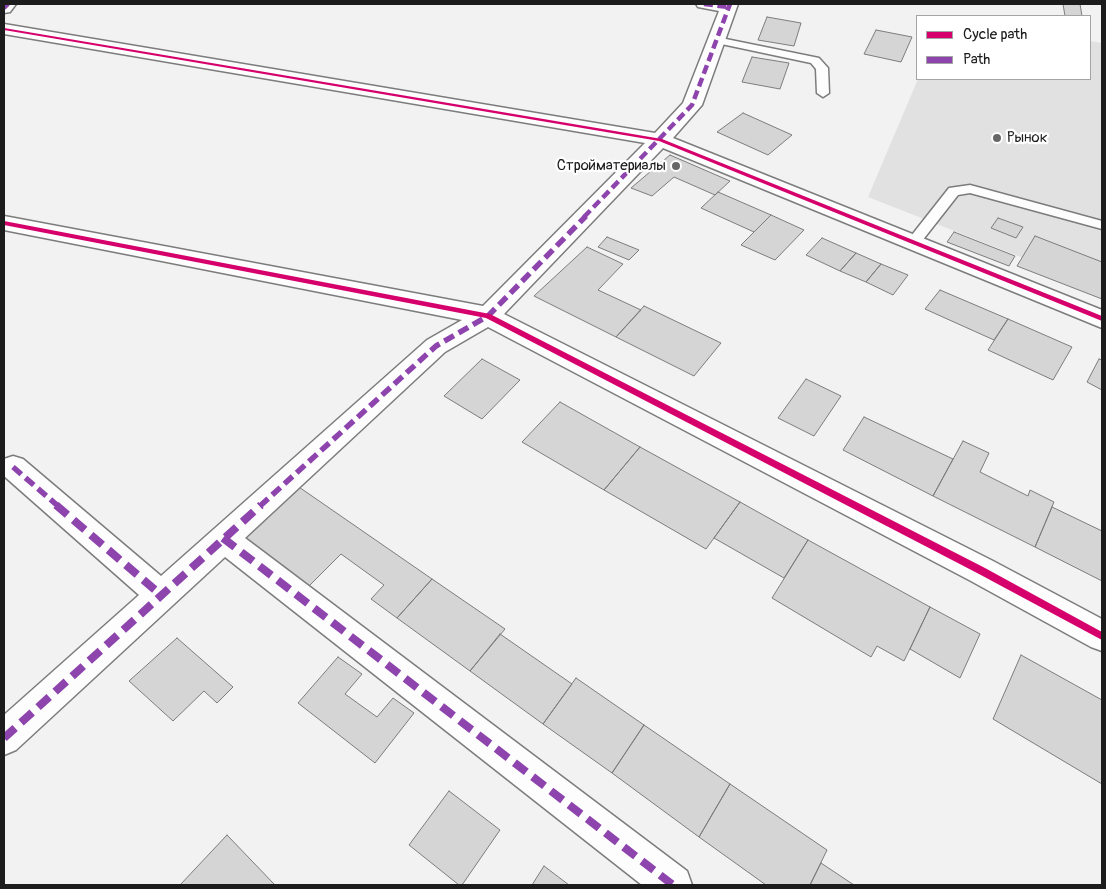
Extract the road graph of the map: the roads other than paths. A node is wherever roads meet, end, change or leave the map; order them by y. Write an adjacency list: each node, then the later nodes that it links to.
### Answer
1 (8, 4): 4 (street)
2 (704, 4): 3 (street)
3 (729, 5): 6 (street)
4 (4, 8)
5 (4, 29): 8 (street)
6 (716, 40): 7 (lane); 8 (street)
7 (823, 93)
8 (660, 140): 11 (street); 12 (street)
9 (4, 223): 12 (street)
10 (1102, 225): 11 (lane)
11 (913, 243): 13 (street)
12 (488, 316): 15 (street); 17 (street)
13 (1102, 320)
14 (13, 467): 16 (street)
15 (223, 538): 16 (street); 19 (street)
16 (161, 595): 18 (street)
17 (1102, 636)
18 (4, 738)
19 (673, 885)

